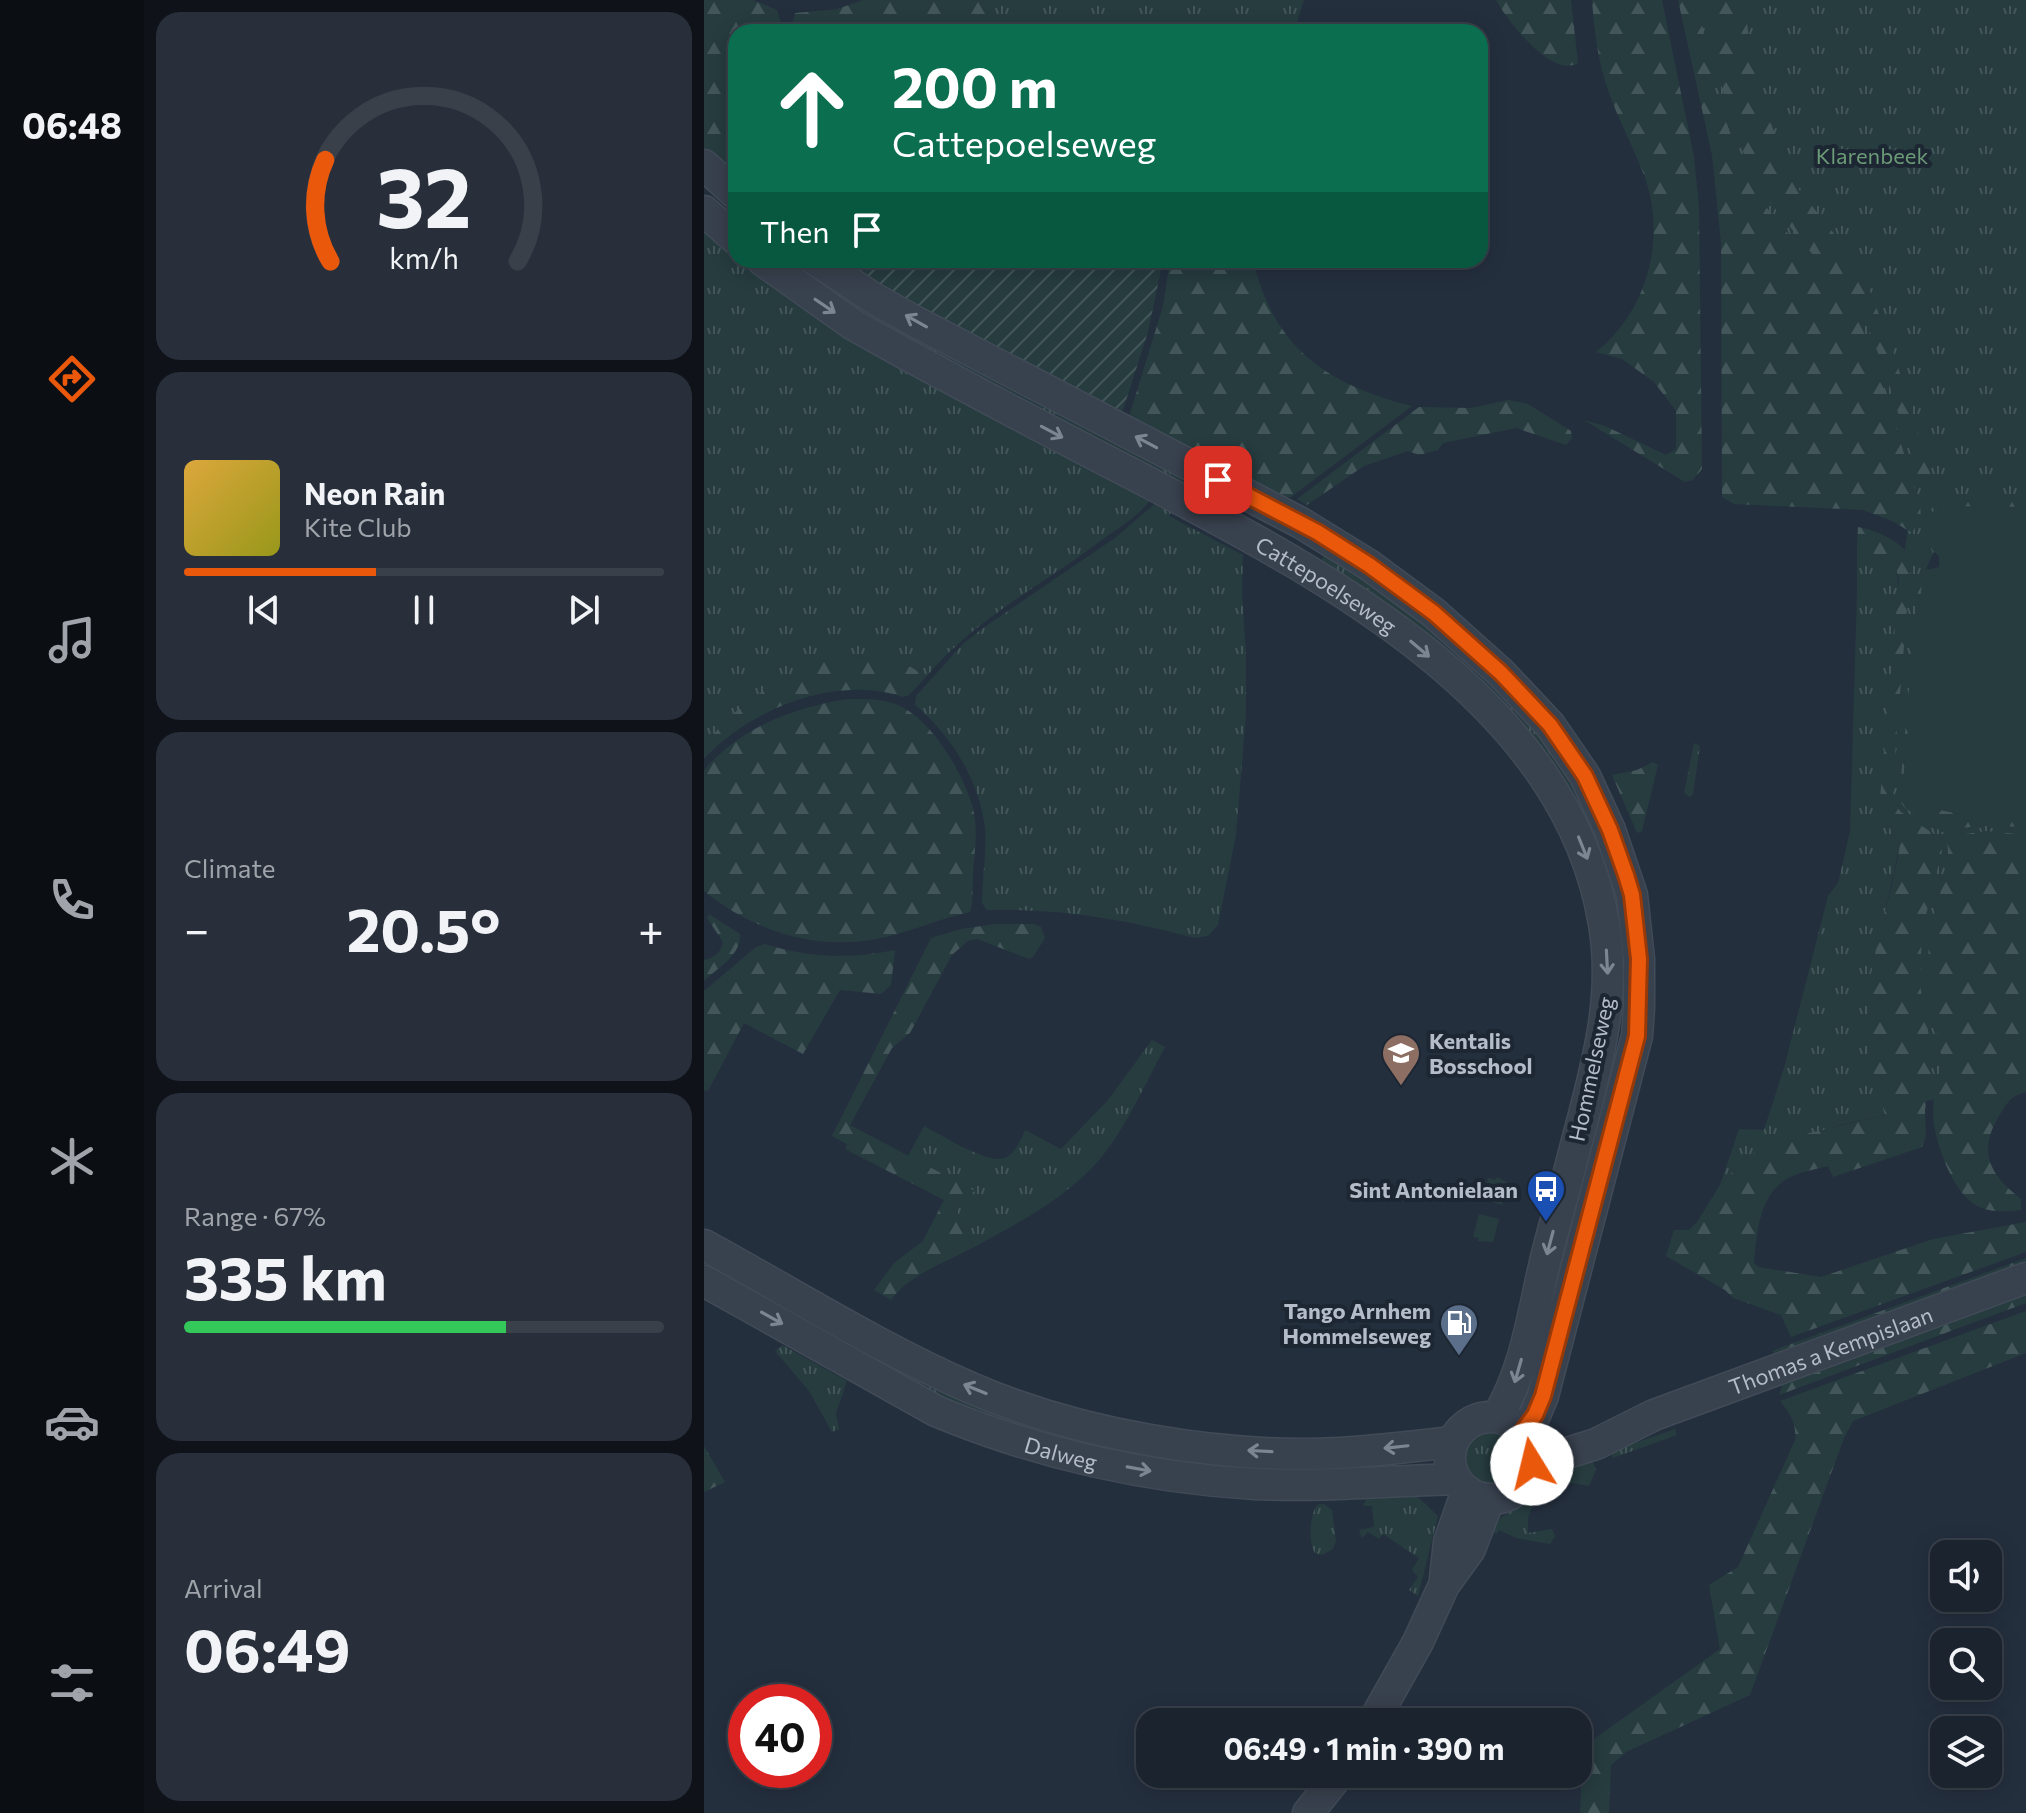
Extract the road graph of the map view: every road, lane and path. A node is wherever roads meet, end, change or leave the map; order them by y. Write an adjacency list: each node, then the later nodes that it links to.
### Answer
1 (704, 165): 2 (street)
2 (728, 187)
3 (704, 211): 4 (street)
4 (728, 232)
5 (773, 268): 8 (street, Cattepoelseweg, one-way to 8)
6 (828, 268): 7 (street, Cattepoelseweg, one-way to 6)
7 (1626, 875): 8 (street); 16 (street, Hommelseweg)
8 (1597, 885): 13 (street, Hommelseweg, one-way to 13)
9 (704, 1245): 12 (street, Dalweg, one-way to 9)
10 (2026, 1278): 16 (street, Thomas a Kempislaan)
11 (704, 1281): 17 (street, Dalweg, one-way to 17)
12 (1024, 1407): 14 (street, Dalweg); 17 (street)
13 (1497, 1417): 15 (street); 16 (street)
14 (1076, 1422): 15 (street, Dalweg, one-way to 14); 17 (street)
15 (1453, 1442): 18 (street)
16 (1528, 1446): 18 (street)
17 (1044, 1448): 18 (street, Dalweg, one-way to 18)
18 (1471, 1490): 19 (street)
19 (1381, 1708)
20 (1328, 1788): 21 (street)
21 (1308, 1813)

